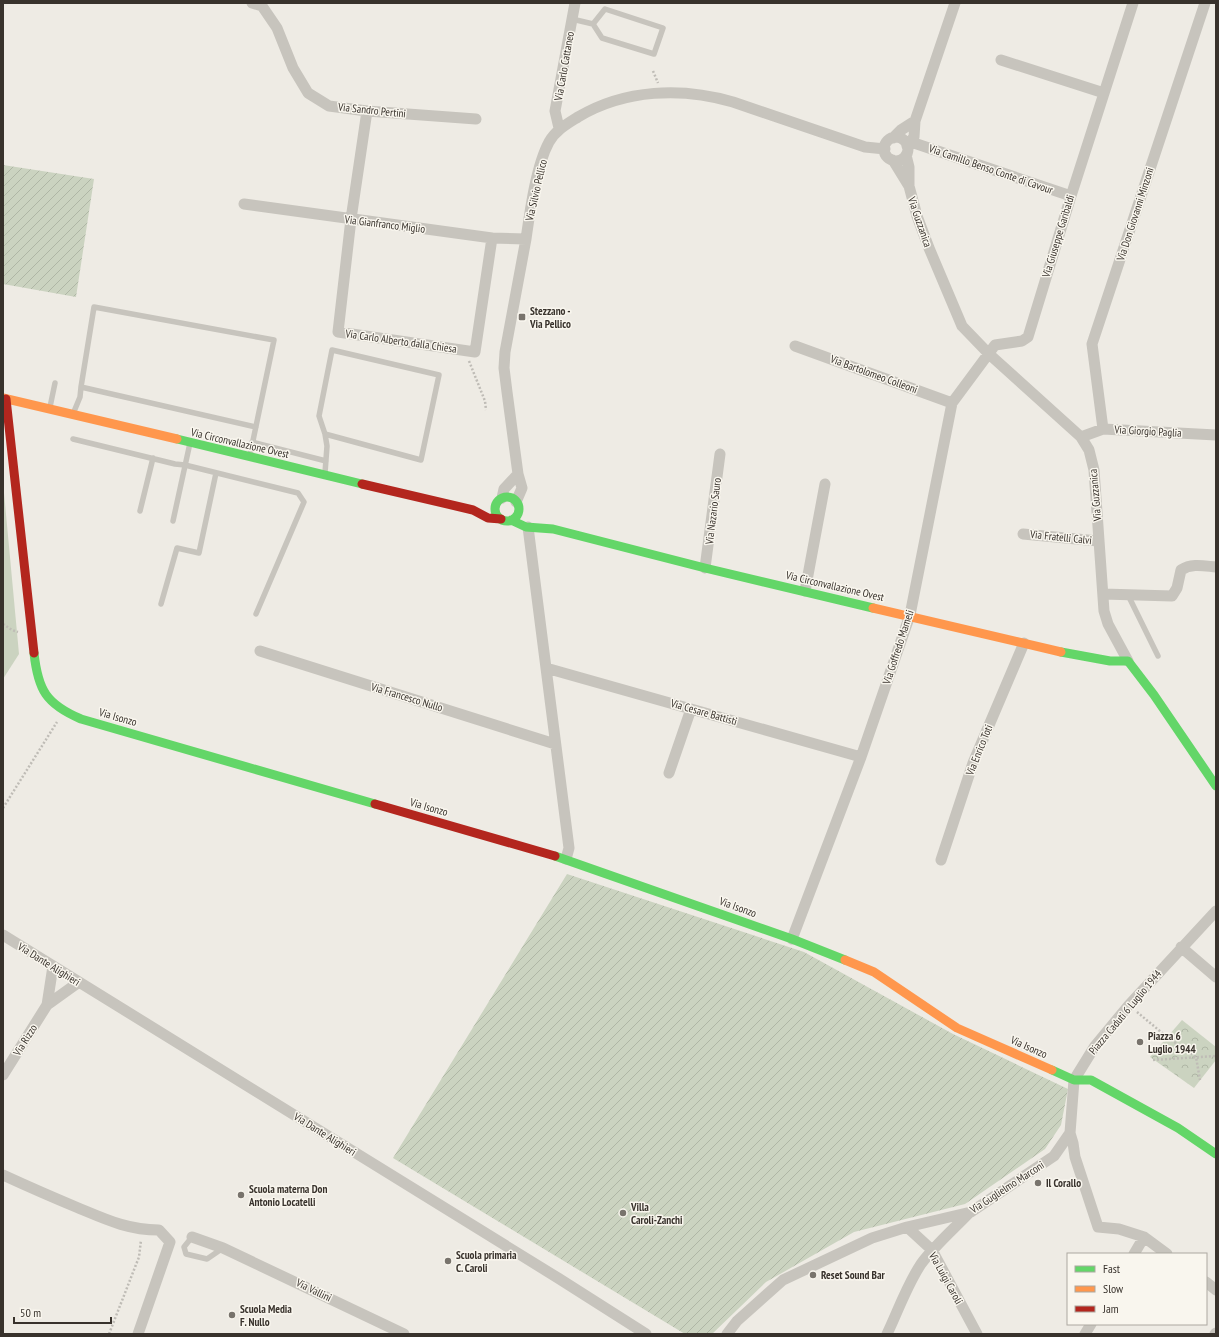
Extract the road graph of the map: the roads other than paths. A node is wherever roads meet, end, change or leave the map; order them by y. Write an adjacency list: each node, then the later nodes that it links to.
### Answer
1 (252, 3): 10 (street, Via Sandro Pertini)
2 (575, 3): 6 (street, Via Carlo Cattaneo)
3 (955, 3): 12 (street, Via Guzzanica)
4 (1132, 3): 9 (street, Via Giuseppe Garibaldi)
5 (1205, 3): 33 (street, Via Don Giovanni Minzoni)
6 (572, 19): 7 (lane); 13 (street, Via Carlo Cattaneo)
7 (593, 24): 7 (lane)
8 (1001, 60): 9 (street)
9 (1104, 93): 19 (street, Via Giuseppe Garibaldi)
10 (367, 111): 11 (street, Via Sandro Pertini); 21 (street, Via Carlo Alberto dalla Chiesa)
11 (476, 119)
12 (915, 121): 14 (street); 15 (street, Via Guzzanica)
13 (559, 128): 16 (street, Via Silvio Pellico); 23 (street, Via Silvio Pellico)
14 (893, 138): 15 (street); 16 (street)
15 (908, 148): 17 (street); 18 (street, Via Guzzanica); 19 (street, Via Camillo Benso Conte di Cavour)
16 (885, 149): 17 (street)
17 (893, 160): 18 (street, Via Guzzanica)
18 (908, 186): 25 (street, Via Guzzanica)
19 (1071, 196): 25 (street, Via Giuseppe Garibaldi)
20 (244, 204): 21 (street, Via Gianfranco Miglio)
21 (351, 219): 22 (street, Via Gianfranco Miglio); 22 (street, Via Carlo Alberto dalla Chiesa)
22 (492, 238): 23 (street, Via Gianfranco Miglio)
23 (526, 239): 46 (street, Via Silvio Pellico)
24 (794, 346): 29 (street, Via Bartolomeo Colleoni)
25 (989, 354): 29 (street, Via Goffredo Mameli); 36 (street, Via Guzzanica)
26 (55, 383): 30 (lane)
27 (81, 387): 31 (lane); 32 (lane); 32 (lane)
28 (4, 398): 30 (street, Via Circonvallazione Ovest); 77 (street, Via Isonzo)
29 (952, 403): 66 (street, Via Goffredo Mameli)
30 (50, 409): 31 (street, Via Circonvallazione Ovest)
31 (73, 415): 39 (street, Via Circonvallazione Ovest)
32 (256, 428): 38 (lane)
33 (1103, 429): 35 (street, Via Giorgio Paglia); 36 (street, Via Giorgio Paglia)
34 (325, 434): 34 (lane); 43 (lane)
35 (1216, 435)
36 (1082, 437): 58 (street, Via Guzzanica)
37 (73, 439): 42 (lane)
38 (252, 442): 41 (lane); 43 (lane)
39 (190, 443): 41 (street, Via Circonvallazione Ovest); 44 (lane)
40 (720, 454): 60 (street, Via Nazario Sauro)
41 (249, 457): 47 (street, Via Circonvallazione Ovest)
42 (153, 458): 44 (lane); 52 (lane)
43 (326, 461): 47 (lane)
44 (185, 465): 45 (lane); 55 (lane)
45 (216, 474): 64 (lane); 65 (lane)
46 (518, 474): 49 (street); 50 (street, Via Silvio Pellico)
47 (325, 475): 51 (street, Via Circonvallazione Ovest)
48 (825, 484): 61 (street)
49 (500, 500): 50 (street); 51 (street); 53 (street)
50 (518, 506): 54 (street); 56 (street)
51 (473, 510): 53 (street, Via Circonvallazione Ovest)
52 (140, 511)
53 (501, 519): 54 (street)
54 (511, 520): 56 (street, Via Circonvallazione Ovest)
55 (173, 522)
56 (534, 527): 60 (street, Via Circonvallazione Ovest); 71 (street)
57 (1023, 534): 58 (street, Via Fratelli Calvi)
58 (1098, 541): 62 (street, Via Guzzanica)
59 (1216, 567): 63 (street)
60 (705, 568): 61 (street, Via Circonvallazione Ovest)
61 (805, 591): 66 (street, Via Circonvallazione Ovest)
62 (1103, 594): 63 (street); 70 (street, Via Guzzanica)
63 (1127, 594): 69 (lane)
64 (161, 604)
65 (256, 614)
66 (910, 615): 67 (street, Via Circonvallazione Ovest); 74 (street, Via Goffredo Mameli)
67 (1024, 643): 70 (street, Via Circonvallazione Ovest); 78 (street, Via Enrico Toti)
68 (260, 651): 73 (street, Via Francesco Nullo)
69 (1158, 656)
70 (1128, 661): 76 (street, Via Guzzanica)
71 (546, 668): 72 (street, Via Cesare Battisti); 73 (street)
72 (690, 708): 74 (street, Via Cesare Battisti); 75 (street)
73 (555, 744): 77 (street)
74 (861, 757): 81 (street, Via Goffredo Mameli)
75 (669, 773)
76 (1216, 786)
77 (566, 859): 81 (street, Via Isonzo)
78 (941, 860)
79 (1216, 911): 82 (street, Piazza Caduti 6 Luglio 1944)
80 (3, 935): 83 (street, Via Dante Alighieri)
81 (792, 939): 88 (street, Via Isonzo)
82 (1181, 947): 84 (street); 88 (street, Piazza Caduti 6 Luglio 1944)
83 (53, 966): 85 (street, Via Dante Alighieri); 86 (street, Via Rizzo)
84 (1216, 977)
85 (79, 982): 86 (street, Via Rizzo); 105 (street, Via Dante Alighieri)
86 (47, 1005): 87 (street, Via Rizzo)
87 (3, 1075)
88 (1074, 1080): 89 (street); 90 (street)
89 (1070, 1133): 92 (street, Via Guglielmo Marconi); 95 (street)
90 (1216, 1154)
91 (3, 1175): 103 (street)
92 (971, 1212): 93 (street, Via Guglielmo Marconi); 97 (street)
93 (907, 1227): 97 (street, Via Luigi Caroli); 106 (street, Via Guglielmo Marconi)
94 (192, 1237): 96 (street, Via Vallini); 96 (lane, Via Vallini)
95 (1144, 1237): 98 (street); 99 (street)
96 (223, 1248): 104 (street, Via Vallini)
97 (932, 1250): 107 (street); 108 (street, Via Luigi Caroli)
98 (1135, 1253)
99 (1166, 1253)
100 (1207, 1283): 101 (street)
101 (1216, 1290)
102 (1090, 1325): 109 (street)
103 (140, 1329)
104 (404, 1334)
105 (646, 1334)
106 (727, 1334)
107 (887, 1334)
108 (977, 1334)
109 (1085, 1334)

